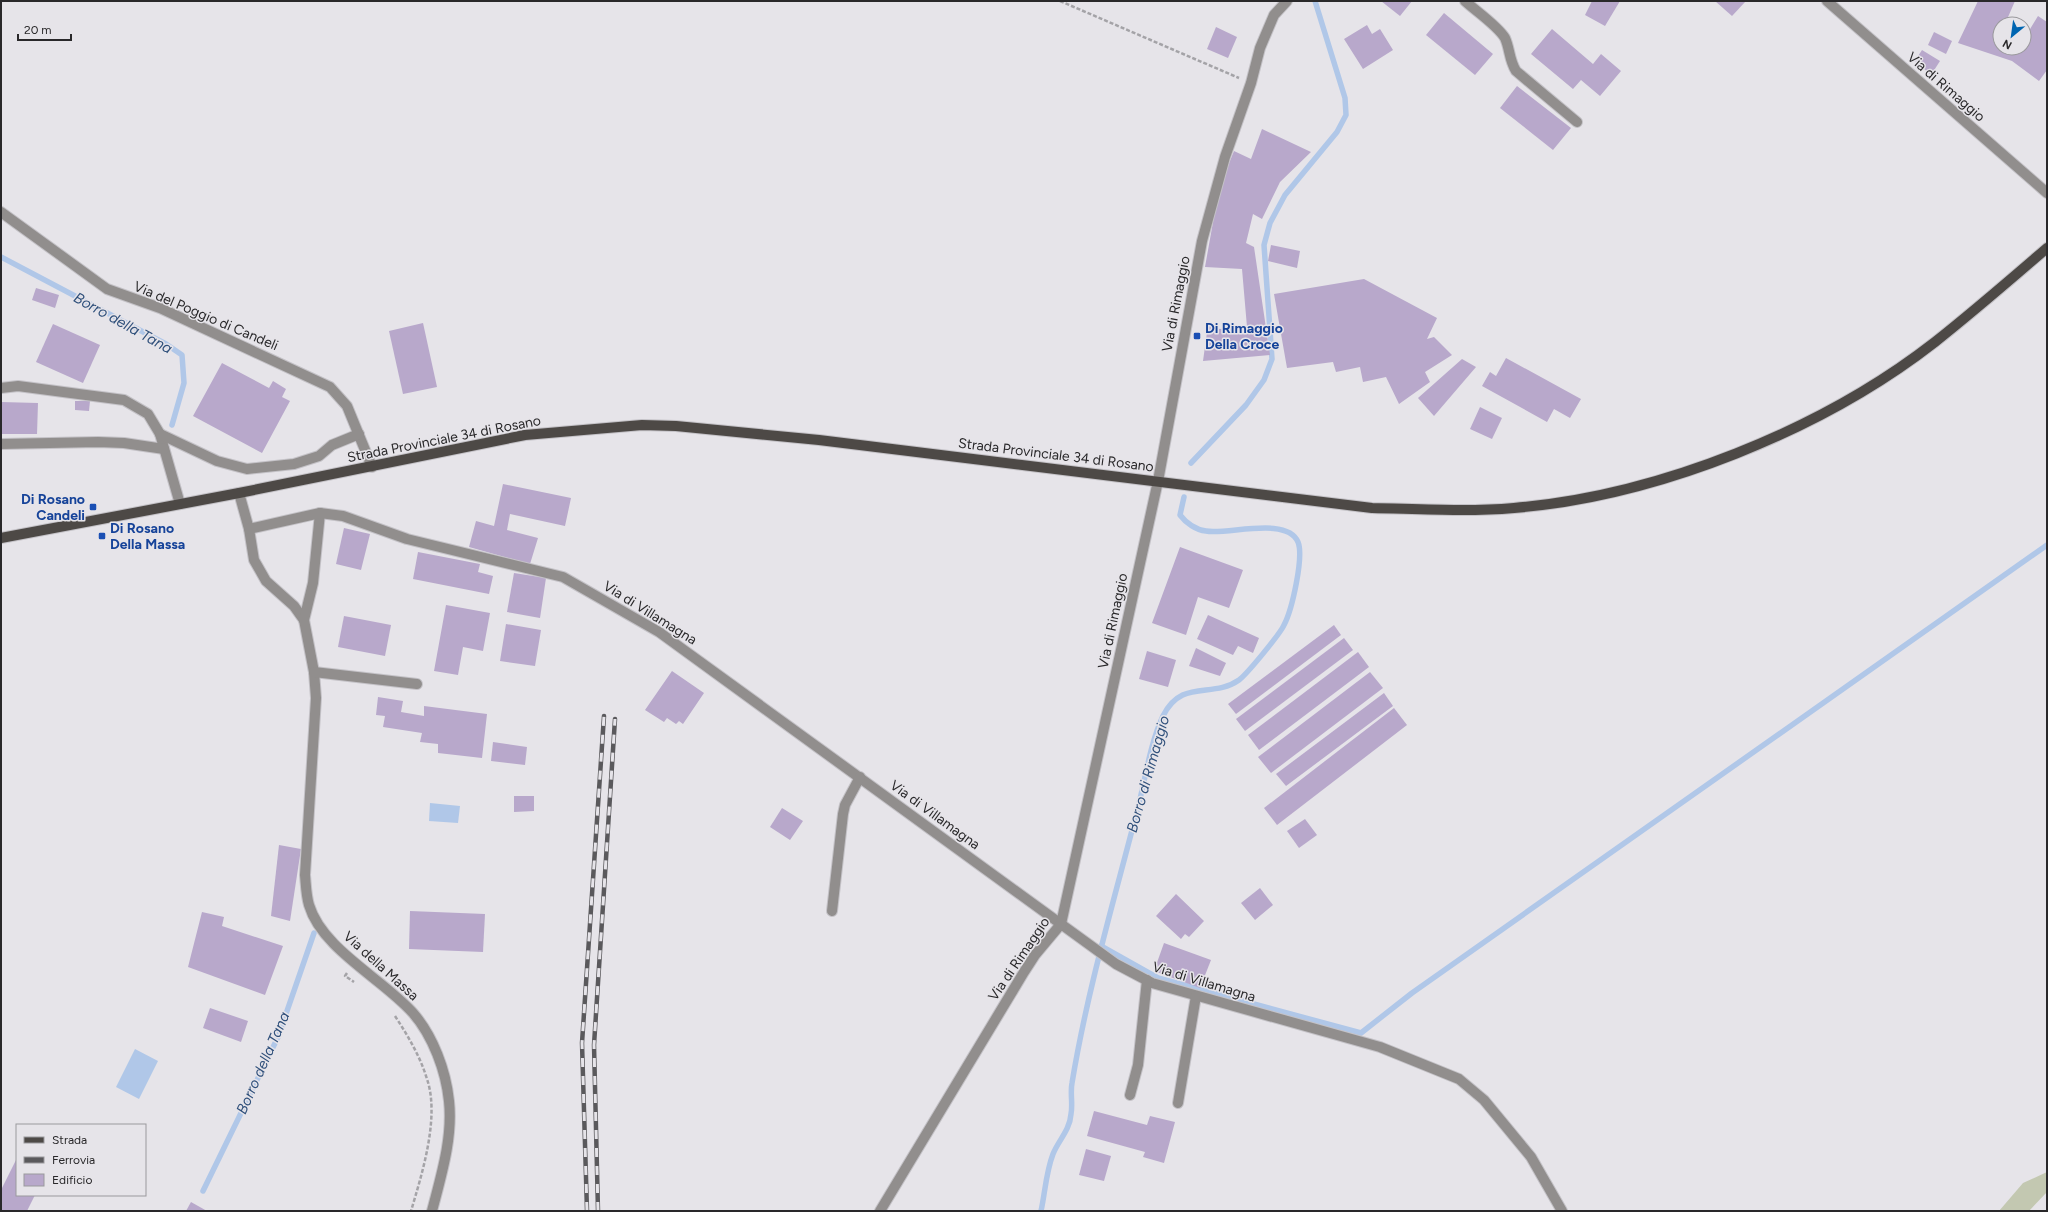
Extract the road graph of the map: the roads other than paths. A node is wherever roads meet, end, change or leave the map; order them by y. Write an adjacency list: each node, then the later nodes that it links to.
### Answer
1 (1287, 1): 14 (street, Via di Rimaggio)
2 (1465, 1): 4 (street)
3 (1827, 1): 5 (street, Via di Rimaggio)
4 (1577, 122)
5 (2047, 193)
6 (1, 212): 10 (street, Via del Poggio di Candeli)
7 (2047, 248): 14 (main road, Strada Provinciale 34 di Rosano)
8 (1, 388): 9 (street)
9 (160, 434): 10 (street); 12 (street)
10 (359, 434): 13 (street, Via del Poggio di Candeli)
11 (1, 444): 12 (street)
12 (164, 449): 16 (street)
13 (372, 467): 14 (main road, Strada Provinciale 34 di Rosano); 15 (main road, Strada Provinciale 34 di Rosano)
14 (1158, 481): 25 (street, Via di Rimaggio)
15 (239, 494): 16 (main road, Strada Provinciale 34 di Rosano); 18 (street, Via della Massa)
16 (180, 504): 19 (main road, Strada Provinciale 34 di Rosano)
17 (320, 513): 18 (street, Via di Villamagna); 20 (street, Via della Massa); 23 (street, Via di Villamagna)
18 (249, 529): 20 (street, Via della Massa)
19 (1, 538)
20 (304, 620): 21 (street, Via della Massa)
21 (314, 672): 22 (street); 30 (street, Via della Massa)
22 (417, 684)
23 (860, 777): 24 (street); 25 (street, Via di Villamagna)
24 (832, 911)
25 (1061, 924): 26 (street, Via di Villamagna); 31 (street, Via di Rimaggio)
26 (1147, 980): 27 (street, Via di Villamagna); 28 (street)
27 (1196, 996): 29 (street); 32 (street, Via di Villamagna)
28 (1130, 1095)
29 (1178, 1103)
30 (432, 1211)
31 (880, 1211)
32 (1562, 1211)

